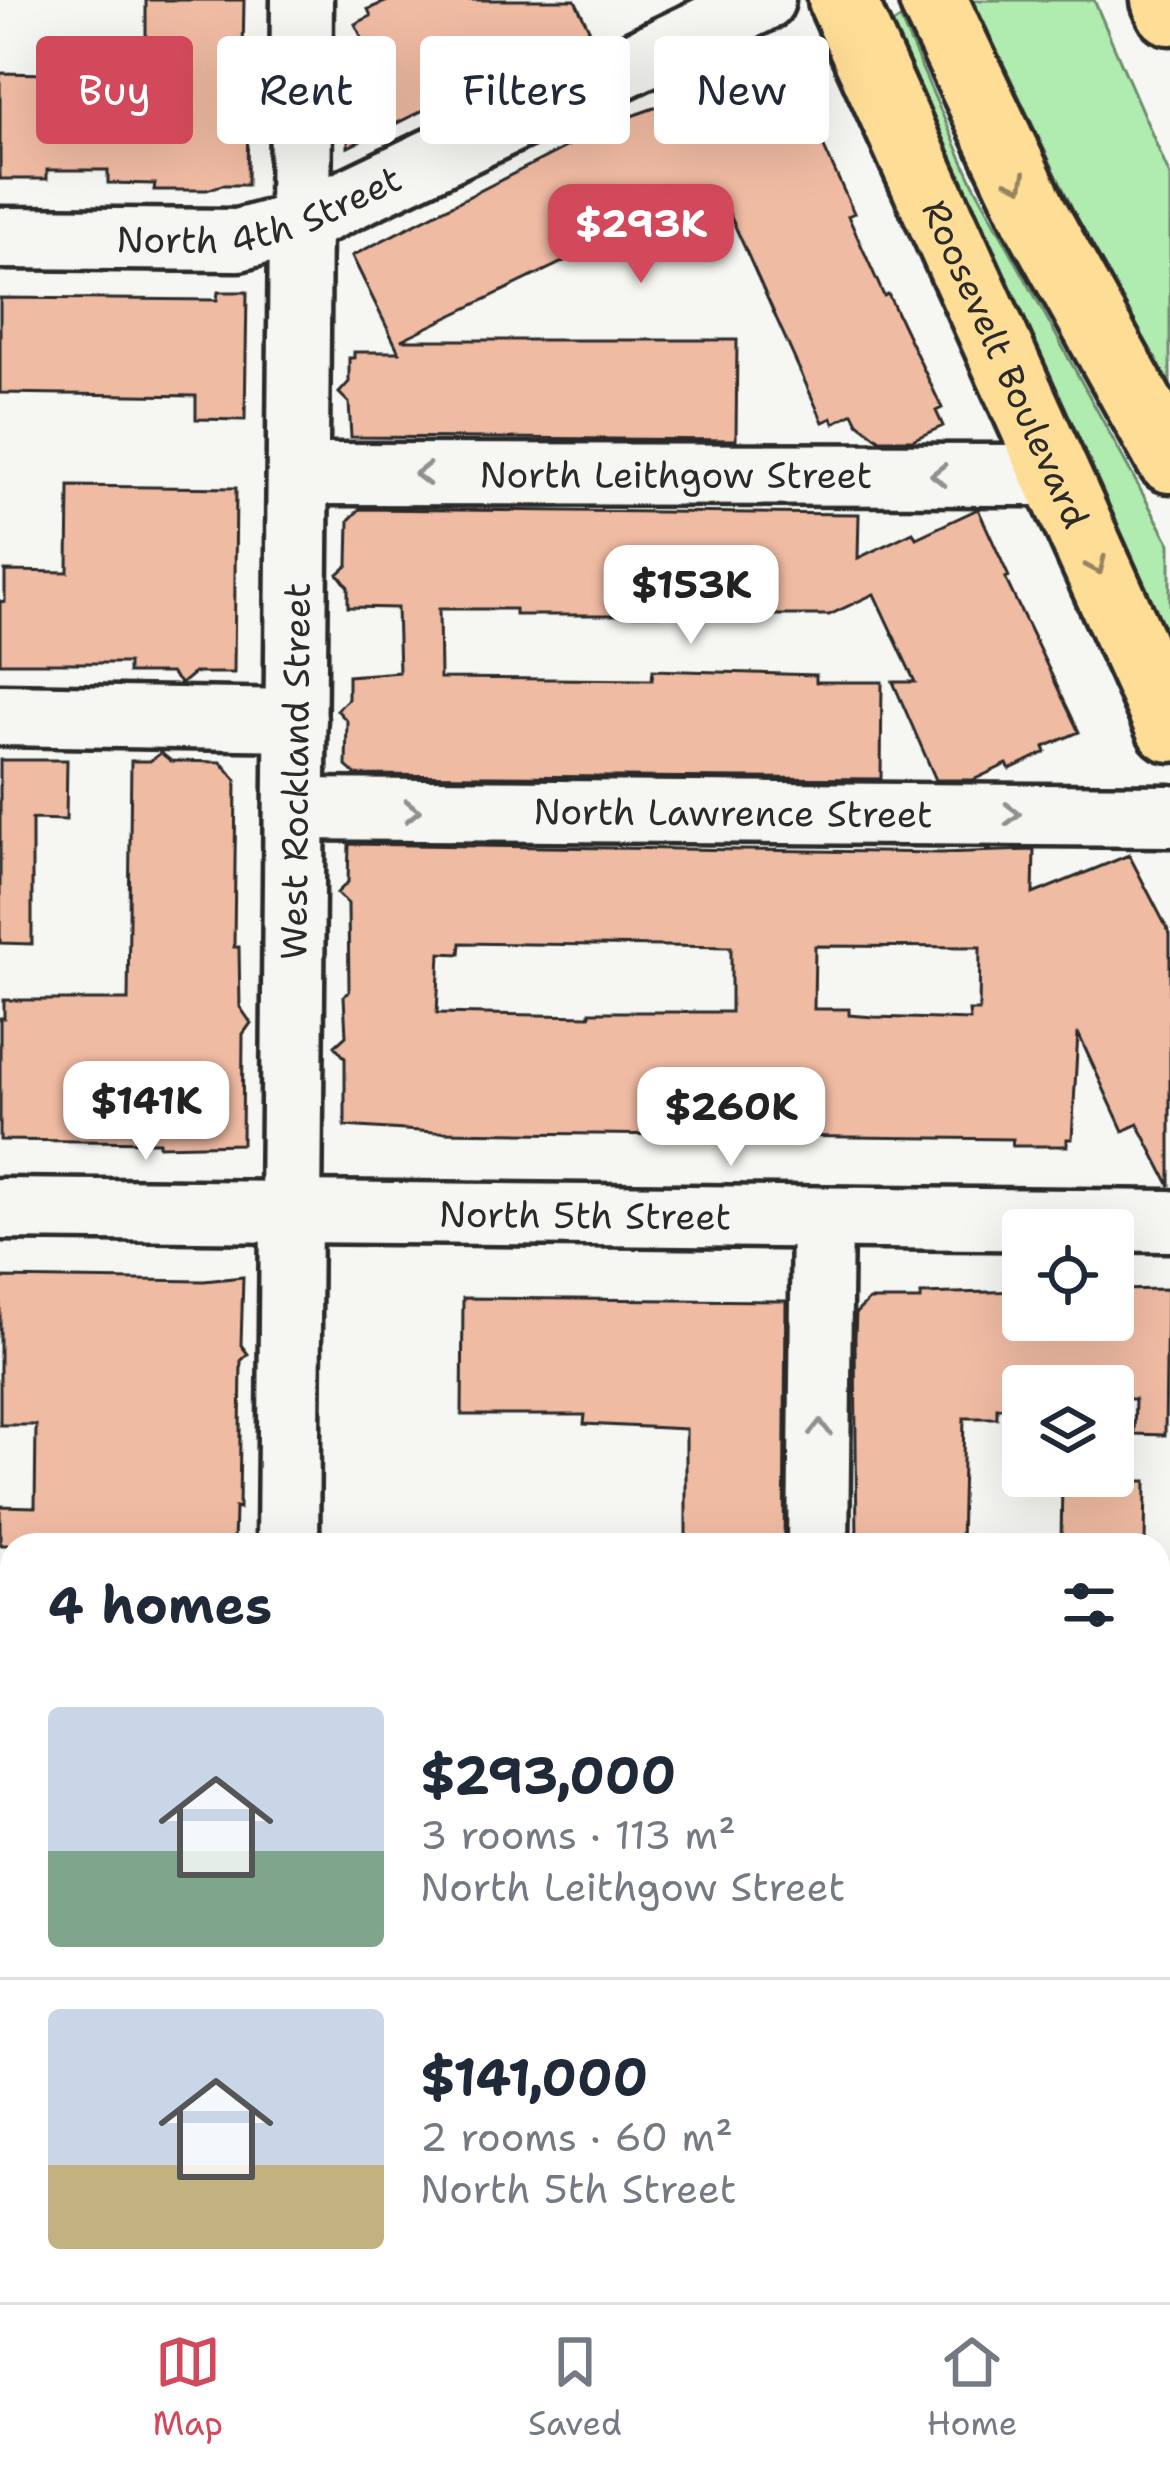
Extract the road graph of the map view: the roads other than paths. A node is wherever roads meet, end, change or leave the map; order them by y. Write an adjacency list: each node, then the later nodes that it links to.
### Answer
1 (302, 0): 7 (street, West Rockland Street)
2 (764, 0): 7 (street, North 4th Street)
3 (842, 0): 11 (highway, Roosevelt Boulevard)
4 (933, 0): 9 (highway, one-way to 9)
5 (1165, 0): 6 (highway)
6 (1170, 11)
7 (300, 223): 8 (street, North 4th Street); 10 (street, West Rockland Street)
8 (0, 238)
9 (1170, 459)
10 (298, 474): 11 (street, North Leithgow Street, one-way to 10); 13 (street, West Rockland Street)
11 (1056, 475): 14 (highway, Roosevelt Boulevard, one-way to 14)
12 (0, 715): 13 (street)
13 (296, 720): 15 (street, West Rockland Street)
14 (1170, 728)
15 (295, 809): 16 (street, North Lawrence Street, one-way to 16); 18 (street, West Rockland Street)
16 (1170, 815)
17 (0, 1209): 18 (street, North 5th Street)
18 (291, 1213): 19 (street, North 5th Street); 21 (street, West Rockland Street)
19 (822, 1218): 20 (street, North 5th Street); 22 (street, one-way to 19)
20 (1170, 1221)
21 (288, 1533)
22 (818, 1533)

